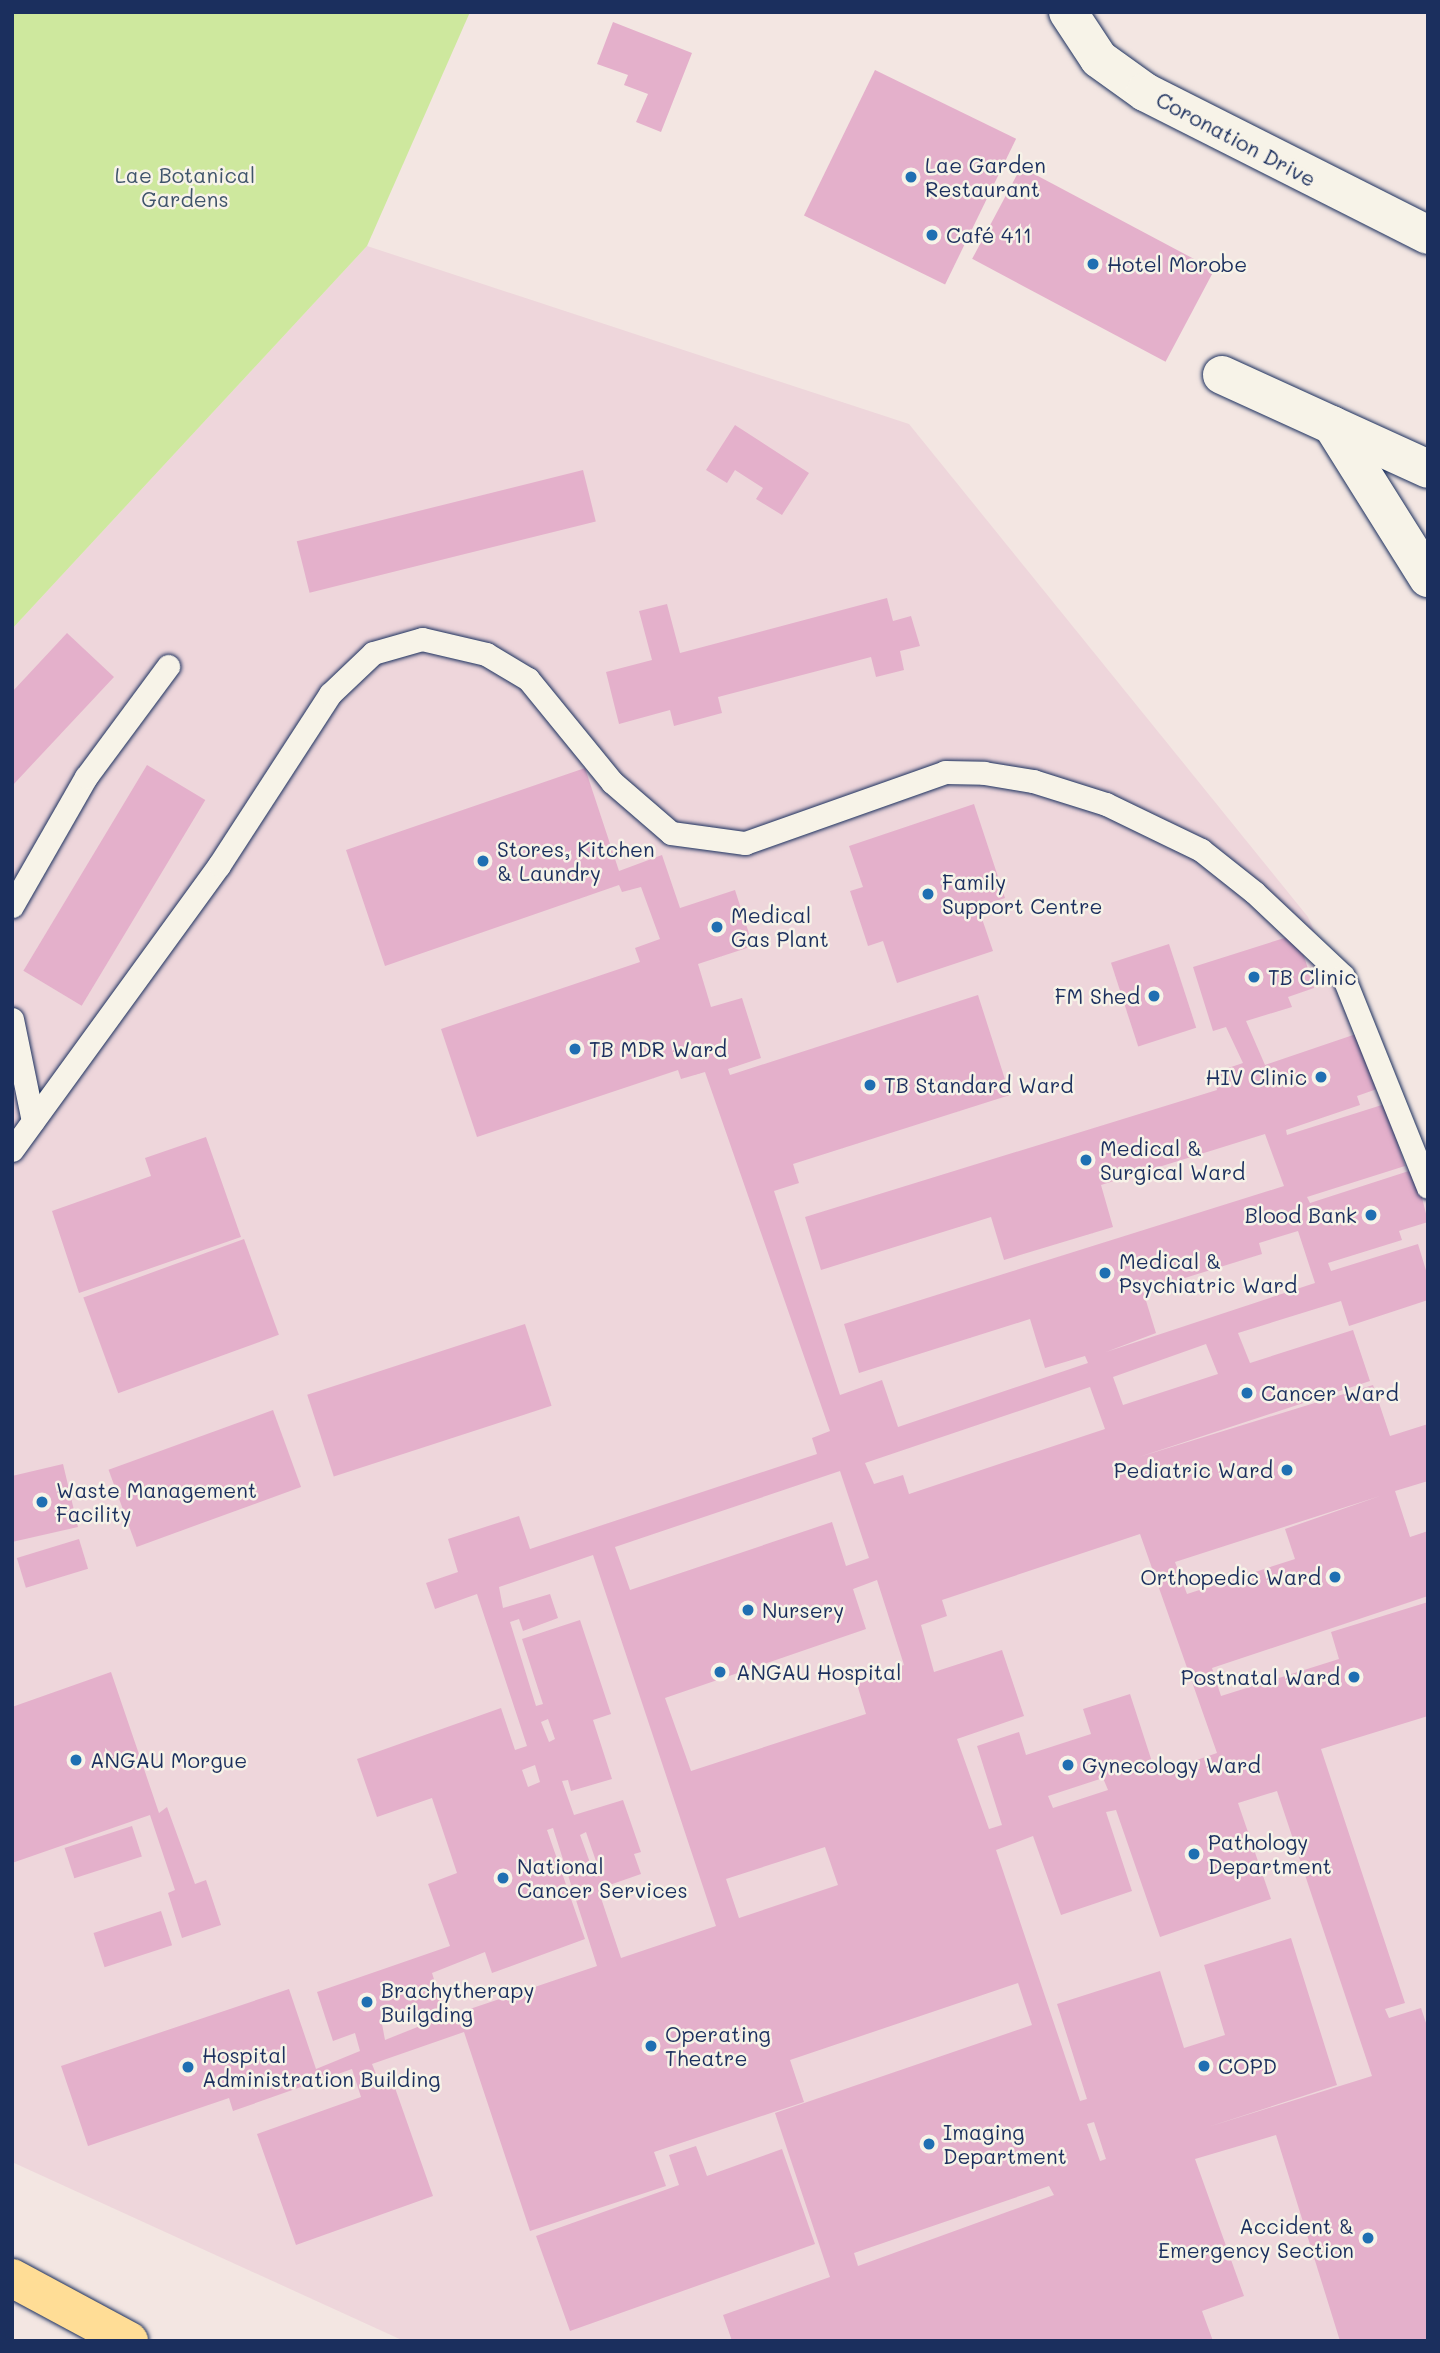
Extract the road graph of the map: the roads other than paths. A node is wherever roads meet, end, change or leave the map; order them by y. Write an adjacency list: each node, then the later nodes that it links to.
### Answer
1 (1068, 12): 2 (street, Coronation Drive)
2 (1425, 228)
3 (1222, 375): 4 (street)
4 (1332, 425): 5 (street); 6 (street)
5 (1428, 469)
6 (1428, 578)
7 (168, 666): 8 (lane)
8 (12, 906)
9 (12, 1019): 10 (lane)
10 (33, 1121): 11 (lane); 12 (lane)
11 (12, 1150)
12 (1428, 1187)
13 (12, 2278): 14 (main road)
14 (129, 2341)

